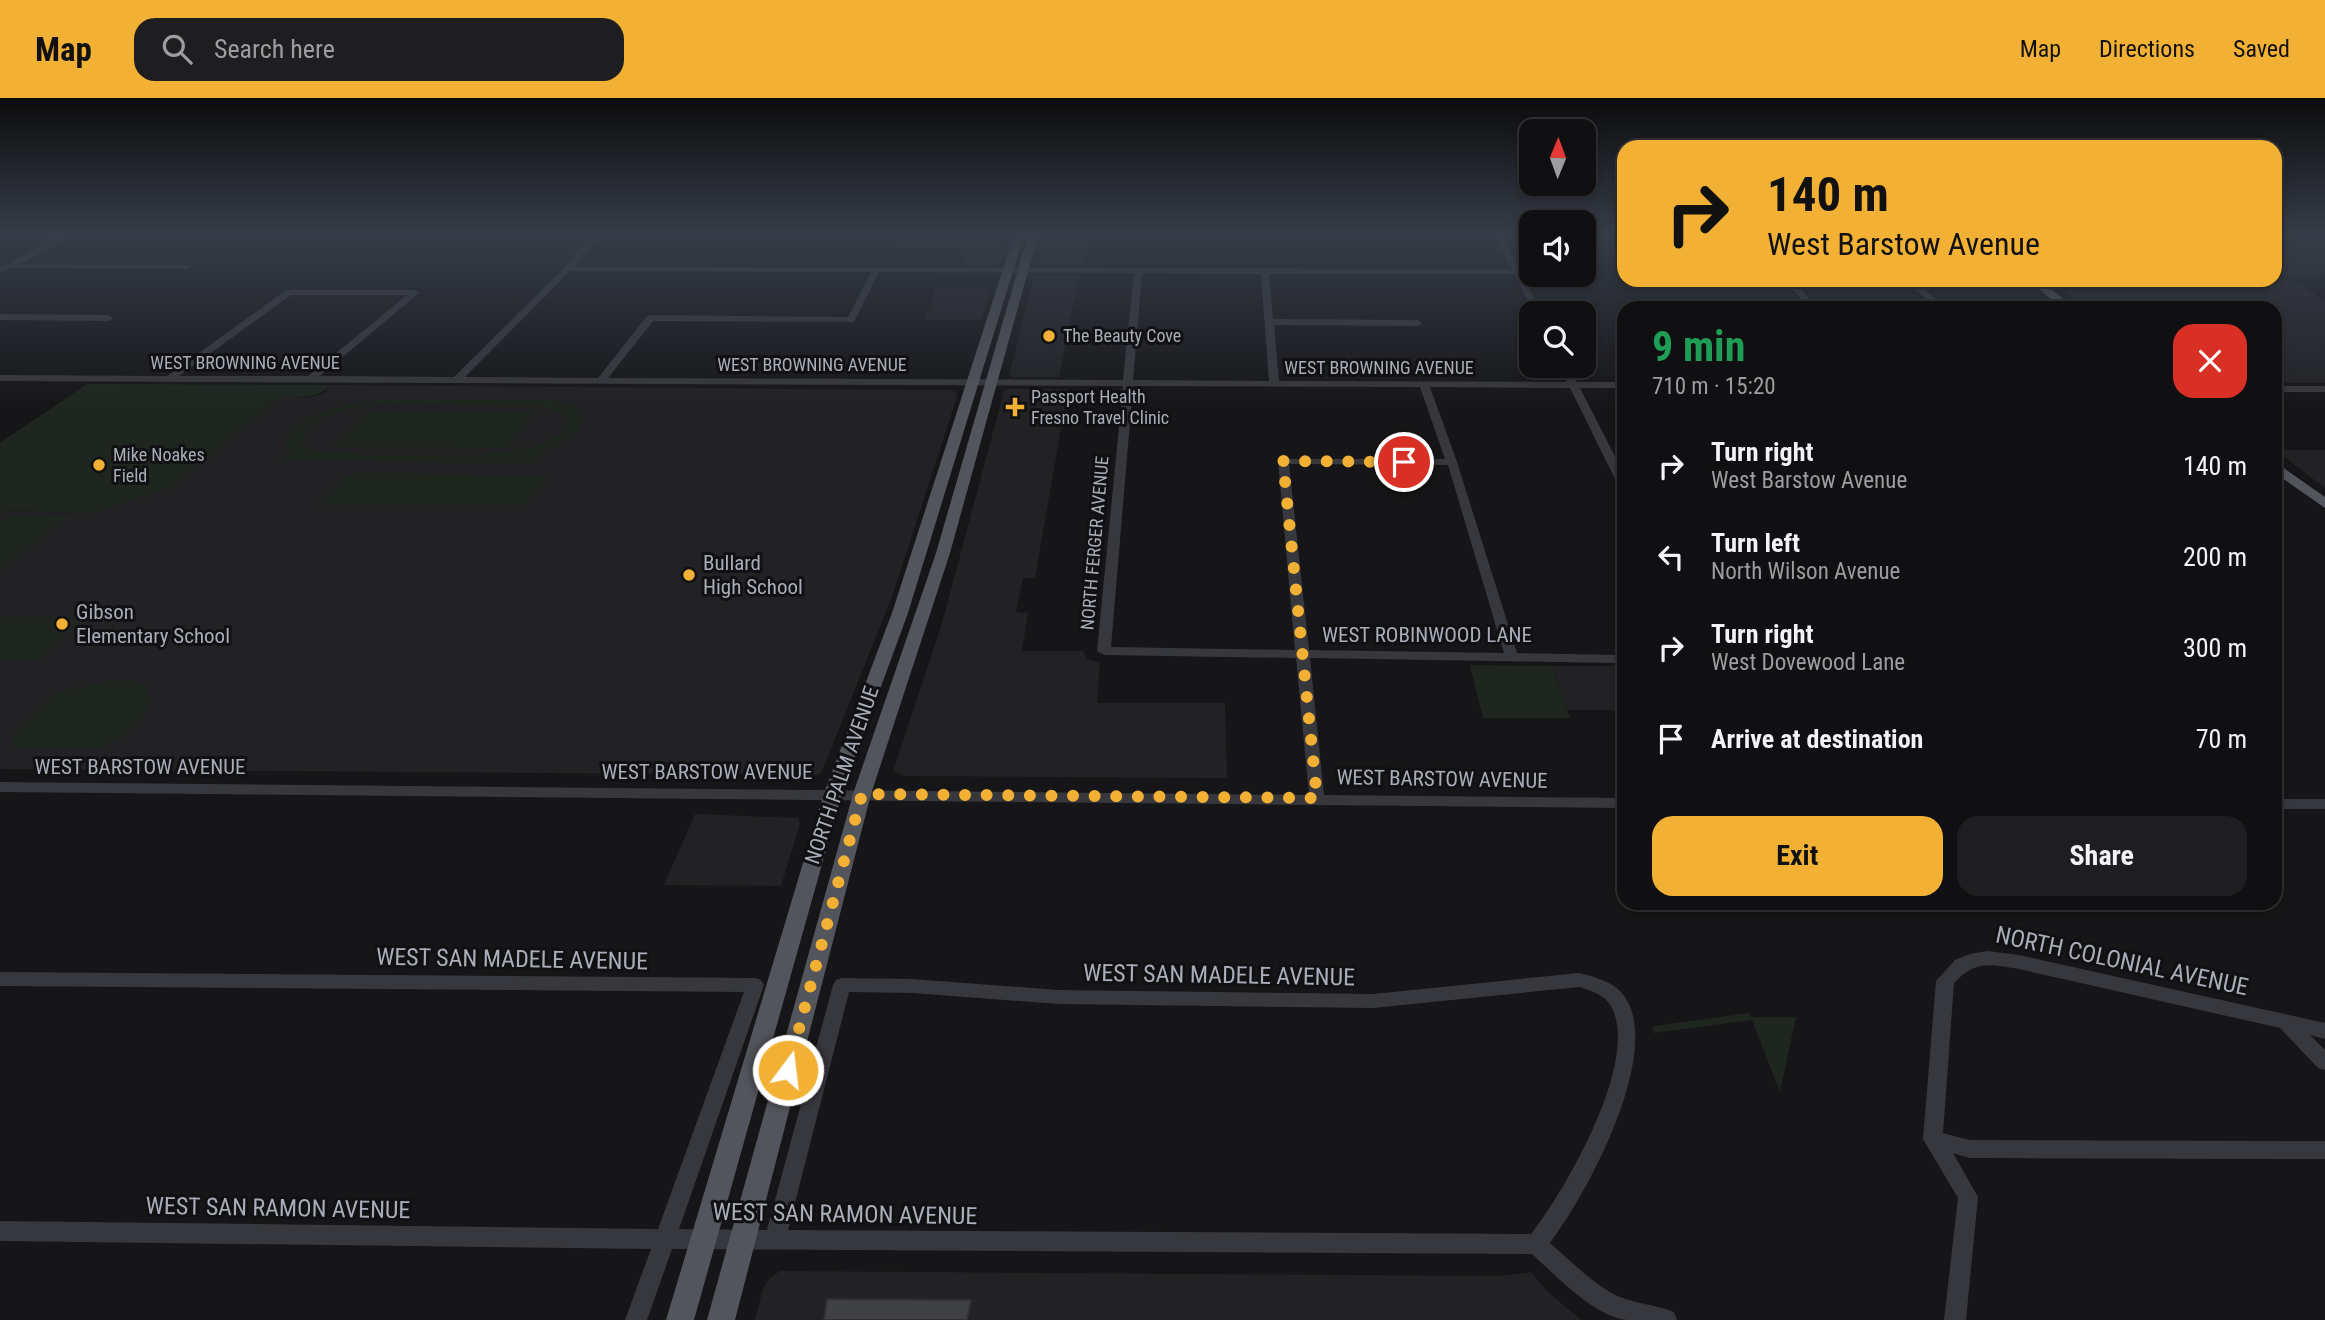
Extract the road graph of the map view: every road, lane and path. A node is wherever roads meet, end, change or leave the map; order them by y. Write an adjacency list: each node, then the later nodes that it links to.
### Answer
1 (289, 292): 14 (street)
2 (292, 292): 16 (street)
3 (545, 292): 17 (street)
4 (865, 292): 18 (street)
5 (1000, 292): 19 (main road, NORTH PALM AVENUE)
6 (1016, 292): 20 (main road, NORTH PALM AVENUE)
7 (1136, 292): 21 (street, NORTH FERGER AVENUE)
8 (1267, 292): 11 (street)
9 (0, 317): 10 (street)
10 (109, 318)
11 (1269, 323): 12 (street); 22 (street)
12 (1418, 323)
13 (0, 378): 14 (street, WEST BROWNING AVENUE)
14 (170, 378): 16 (street, WEST BROWNING AVENUE)
15 (1570, 378): 24 (street)
16 (311, 379): 17 (street, WEST BROWNING AVENUE)
17 (457, 380): 18 (street, WEST BROWNING AVENUE)
18 (601, 380): 19 (street, WEST BROWNING AVENUE)
19 (972, 382): 20 (street, WEST BROWNING AVENUE); 32 (main road, NORTH PALM AVENUE)
20 (989, 382): 21 (street, WEST BROWNING AVENUE); 33 (main road, NORTH PALM AVENUE)
21 (1127, 383): 22 (street, WEST BROWNING AVENUE); 34 (street, NORTH FERGER AVENUE)
22 (1274, 384): 23 (street, WEST BROWNING AVENUE)
23 (1424, 384): 24 (street, WEST BROWNING AVENUE); 28 (street)
24 (1574, 385): 25 (street, WEST BROWNING AVENUE); 29 (street)
25 (1617, 385)
26 (2282, 389): 27 (street)
27 (2325, 390)
28 (1452, 462): 35 (street); 36 (street)
29 (1617, 471)
30 (2282, 471): 31 (main road)
31 (2325, 504)
32 (928, 524): 33 (main road); 39 (main road, NORTH PALM AVENUE)
33 (951, 524): 40 (main road, NORTH PALM AVENUE)
34 (1104, 651): 35 (street, WEST ROBINWOOD LANE)
35 (1302, 656): 36 (street, WEST ROBINWOOD LANE); 41 (street)
36 (1512, 657): 37 (street, WEST ROBINWOOD LANE)
37 (1617, 659)
38 (0, 787): 39 (street, WEST BARSTOW AVENUE)
39 (833, 793): 40 (street, WEST BARSTOW AVENUE); 53 (main road, NORTH PALM AVENUE)
40 (862, 794): 41 (street, WEST BARSTOW AVENUE); 54 (main road, NORTH PALM AVENUE)
41 (1317, 798): 42 (street, WEST BARSTOW AVENUE)
42 (1617, 803)
43 (2282, 804): 44 (street)
44 (2325, 804)
45 (0, 979): 52 (street, WEST SAN MADELE AVENUE)
46 (2286, 1023): 47 (street, NORTH COLONIAL AVENUE); 48 (street); 49 (street, NORTH COLONIAL AVENUE)
47 (2325, 1031)
48 (2325, 1062)
49 (1933, 1139): 50 (street); 61 (street)
50 (2325, 1150)
51 (0, 1231): 52 (street, WEST SAN RAMON AVENUE)
52 (663, 1238): 53 (street, WEST SAN RAMON AVENUE); 57 (street)
53 (706, 1238): 54 (street, WEST SAN RAMON AVENUE); 58 (main road, NORTH PALM AVENUE)
54 (742, 1240): 55 (street, WEST SAN RAMON AVENUE); 59 (main road, NORTH PALM AVENUE)
55 (775, 1240): 56 (street, WEST SAN RAMON AVENUE); 56 (street, WEST SAN MADELE AVENUE)
56 (1536, 1244): 60 (street)
57 (636, 1320)
58 (680, 1320)
59 (720, 1320)
60 (1666, 1320)
61 (1955, 1320)

